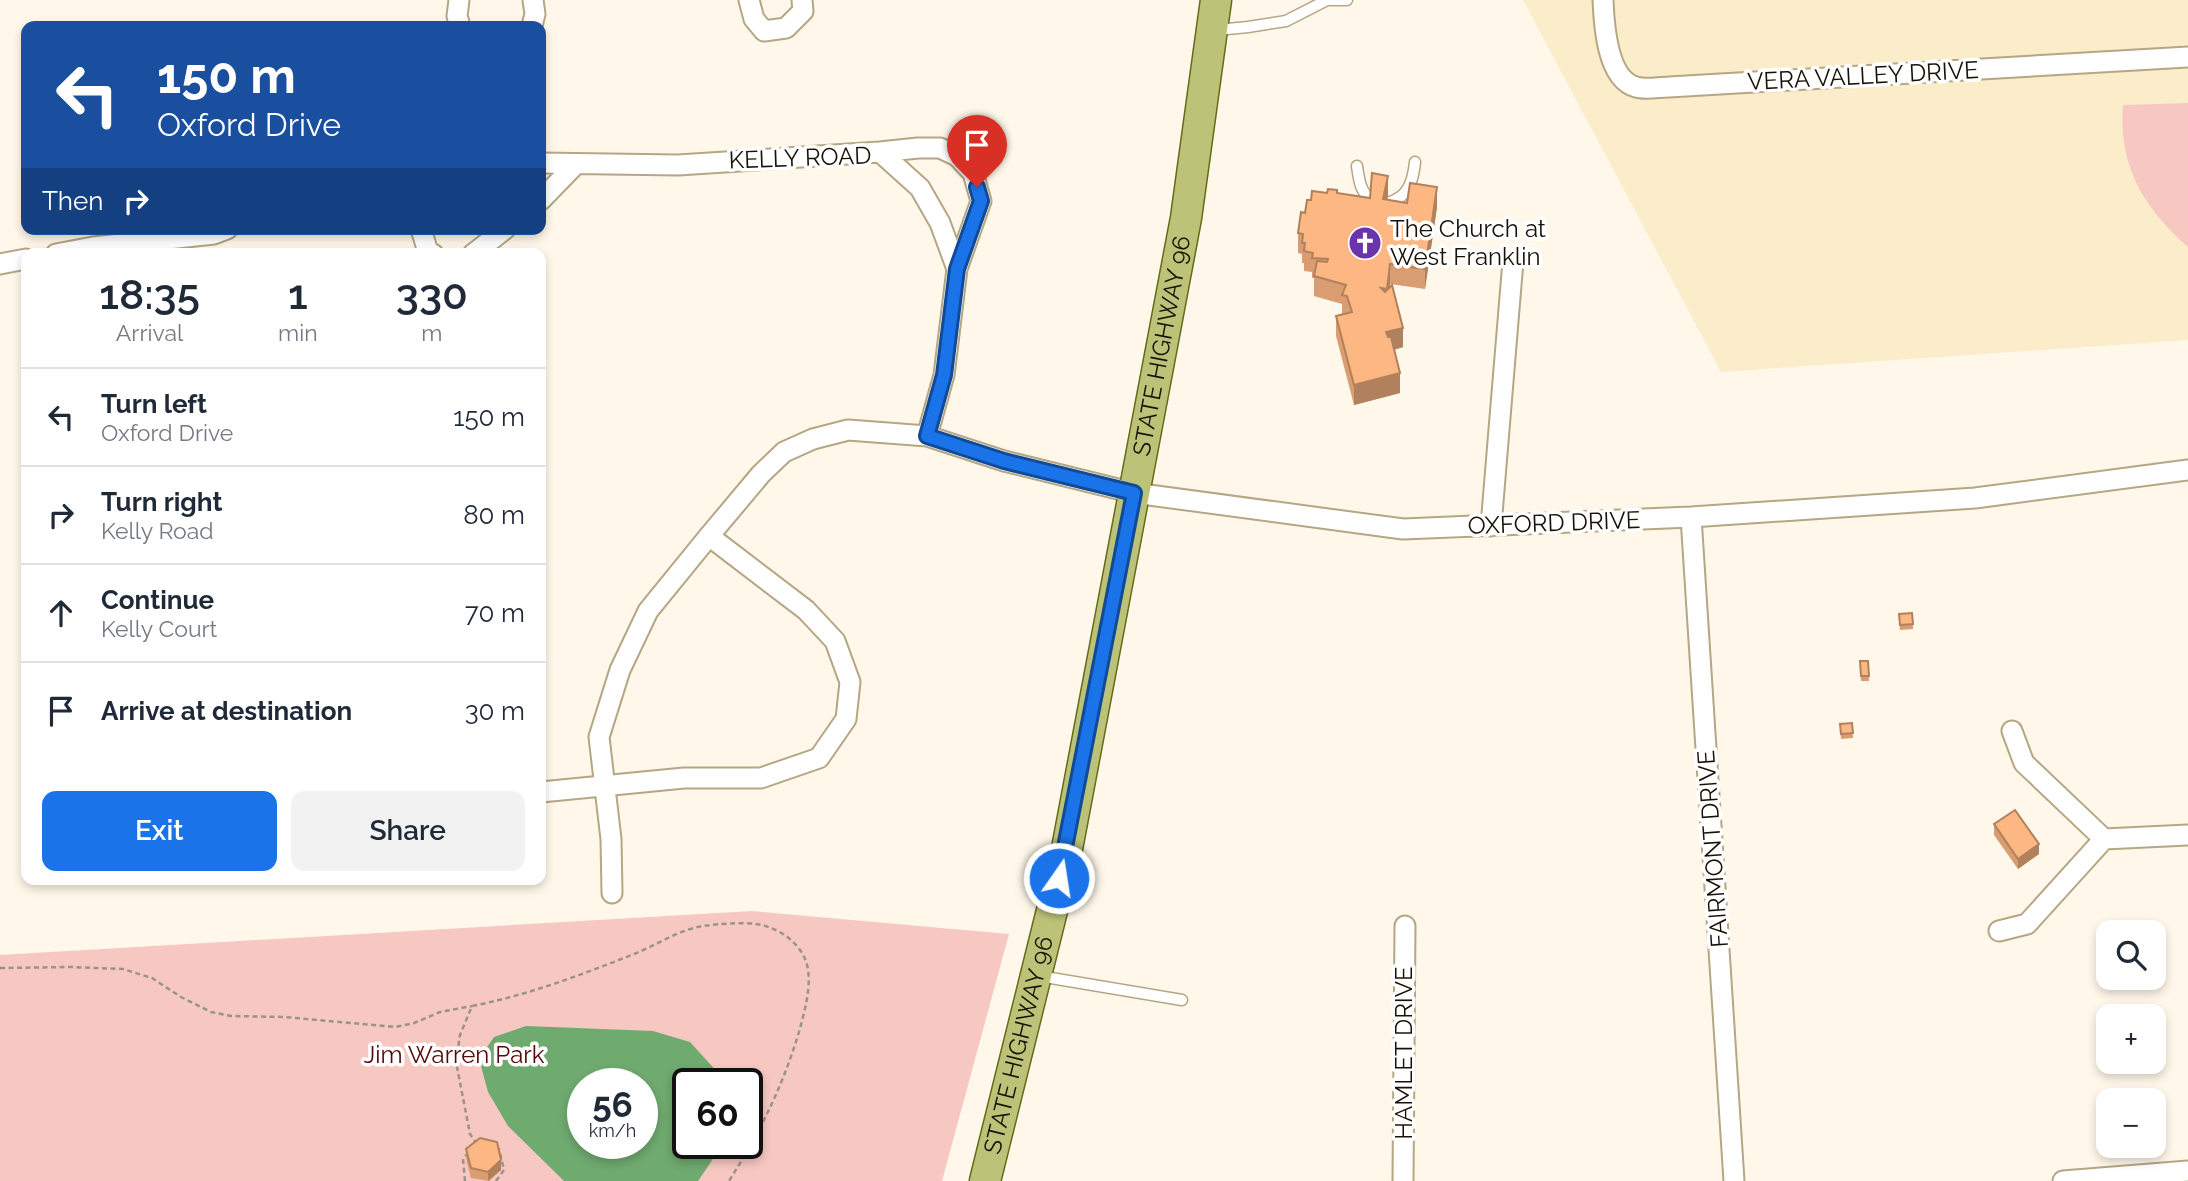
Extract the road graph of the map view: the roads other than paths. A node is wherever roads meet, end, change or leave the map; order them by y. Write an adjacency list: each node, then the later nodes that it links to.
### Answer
1 (459, 0): 8 (street)
2 (533, 0): 9 (street)
3 (749, 0): 4 (street)
4 (802, 0)
5 (1216, 0): 10 (main road, STATE HIGHWAY 96)
6 (1347, 0): 10 (lane)
7 (1603, 0): 11 (street, VERA VALLEY DRIVE)
8 (458, 21)
9 (533, 21)
10 (1213, 30): 31 (main road, STATE HIGHWAY 96)
11 (2188, 57)
12 (880, 152): 15 (street, KELLY ROAD); 28 (street, KELLY ROAD); 28 (street)
13 (1415, 162): 19 (lane)
14 (546, 163): 15 (street, KELLY ROAD)
15 (576, 163): 17 (street)
16 (1357, 166): 18 (lane)
17 (546, 195)
18 (1371, 200)
19 (1387, 203)
20 (184, 235): 22 (street)
21 (497, 235): 24 (street)
22 (94, 238): 23 (street)
23 (70, 248)
24 (481, 248)
25 (21, 260): 27 (street)
26 (1513, 261): 33 (street)
27 (0, 264)
28 (957, 269): 29 (street, KELLY ROAD)
29 (927, 436): 31 (street, OXFORD DRIVE); 34 (street, OXFORD DRIVE)
30 (2188, 470): 32 (street, OXFORD DRIVE)
31 (1134, 493): 33 (street, OXFORD DRIVE); 43 (main road, STATE HIGHWAY 96)
32 (1691, 517): 33 (street, OXFORD DRIVE); 49 (street, FAIRMONT DRIVE)
33 (1491, 526)
34 (709, 536): 36 (street, OXFORD DRIVE); 36 (street)
35 (2012, 732): 39 (street)
36 (605, 787): 37 (street); 40 (street, OXFORD DRIVE)
37 (546, 792)
38 (2188, 835): 39 (street)
39 (2104, 839): 42 (street)
40 (612, 893)
41 (1405, 926): 48 (street, HAMLET DRIVE)
42 (1999, 931)
43 (1035, 975): 44 (lane); 47 (main road, STATE HIGHWAY 96)
44 (1182, 1000)
45 (2188, 1171): 46 (street)
46 (2084, 1180): 50 (street)
47 (985, 1181)
48 (1403, 1181)
49 (1734, 1181)
50 (2063, 1181)

